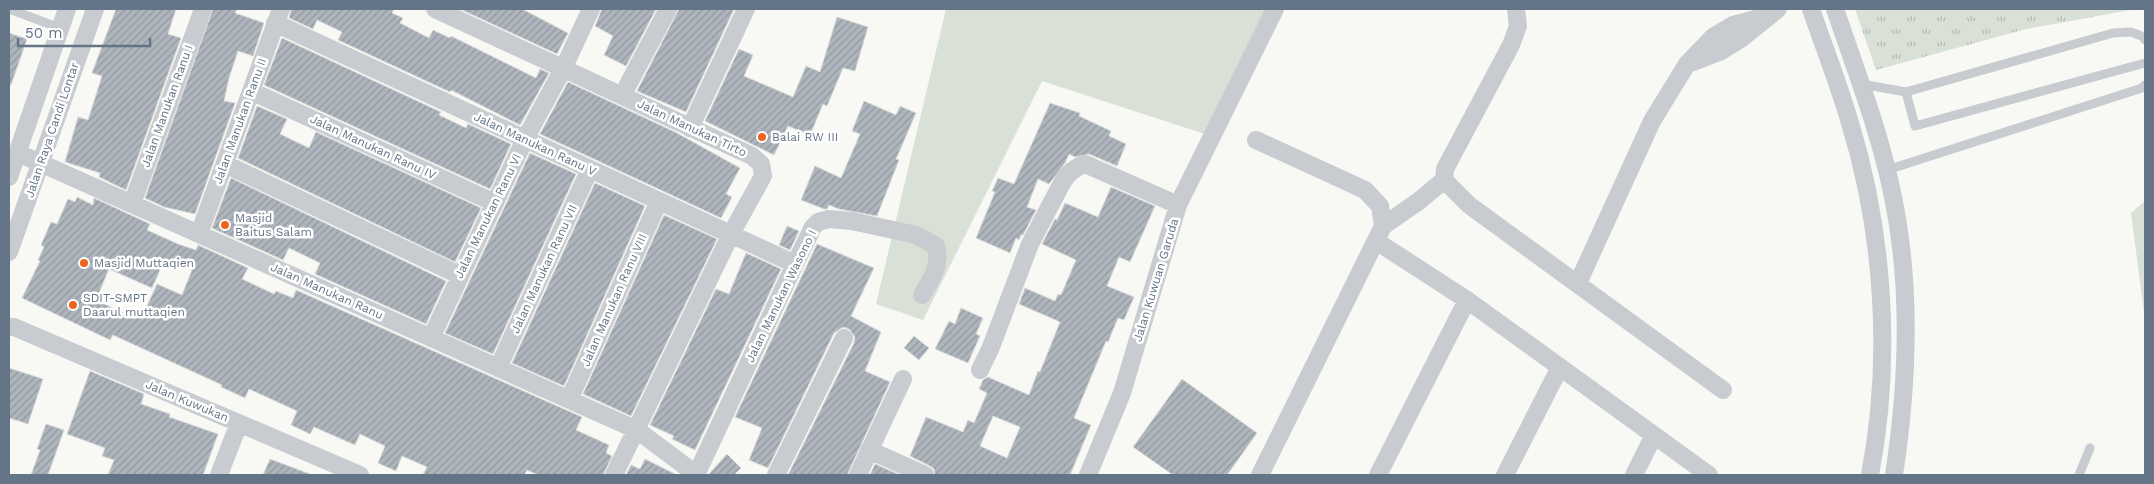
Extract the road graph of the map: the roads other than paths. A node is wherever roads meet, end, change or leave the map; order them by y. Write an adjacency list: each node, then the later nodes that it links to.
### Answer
1 (9, 9): 15 (lane)
2 (67, 9): 15 (street, Jalan Raya Candi Lontar)
3 (95, 9): 28 (street, Jalan Raya Candi Lontar)
4 (203, 9): 36 (street, Jalan Manukan Ranu I)
5 (435, 9): 18 (street, Jalan Manukan Tirto)
6 (591, 9): 18 (street, Jalan Manukan Ranu VI)
7 (668, 9): 23 (street)
8 (746, 9): 24 (street)
9 (1275, 9): 37 (street)
10 (1516, 9): 33 (street)
11 (1811, 9): 74 (street)
12 (1835, 9): 19 (street)
13 (1773, 12): 44 (street)
14 (278, 16): 21 (street, Jalan Manukan Ranu II); 25 (street, Jalan Manukan Ranu V)
15 (60, 28): 27 (street, Jalan Raya Candi Lontar)
16 (2145, 40): 22 (lane)
17 (2145, 63): 22 (lane)
18 (563, 68): 23 (street, Jalan Manukan Tirto); 25 (street, Jalan Manukan Ranu VI)
19 (1861, 84): 22 (lane); 31 (street)
20 (2145, 85): 31 (lane)
21 (251, 91): 29 (street, Jalan Manukan Ranu II); 35 (street, Jalan Manukan Ranu IV)
22 (1906, 92)
23 (622, 96): 24 (street, Jalan Manukan Tirto)
24 (690, 128): 40 (street, Jalan Manukan Tirto)
25 (525, 139): 30 (street, Jalan Manukan Ranu V); 35 (street, Jalan Manukan Ranu VI)
26 (1256, 140): 38 (street)
27 (18, 153): 28 (street, Jalan Manukan Ranu); 32 (street, Jalan Raya Candi Lontar)
28 (42, 163): 36 (street, Jalan Manukan Ranu); 41 (street, Jalan Raya Candi Lontar)
29 (225, 164): 39 (street, Jalan Manukan Ranu II); 43 (street)
30 (590, 169): 34 (street, Jalan Manukan Ranu V); 50 (street, Jalan Manukan Ranu VII)
31 (1887, 170): 75 (street)
32 (9, 177)
33 (1444, 180): 38 (street); 44 (street)
34 (659, 201): 40 (street, Jalan Manukan Ranu V); 55 (street, Jalan Manukan Ranu VIII)
35 (495, 203): 43 (street, Jalan Manukan Ranu VI)
36 (132, 204): 39 (street, Jalan Manukan Ranu)
37 (1178, 205): 52 (street, Jalan Kuwuan Garuda); 68 (street, Jalan Kuwuan Garuda)
38 (1380, 233): 46 (street); 69 (street)
39 (199, 234): 48 (street, Jalan Manukan Ranu)
40 (731, 234): 42 (street, Jalan Manukan Ranu V); 57 (street, Jalan Manukan Tirto)
41 (9, 252)
42 (795, 264): 45 (street, Jalan Manukan Wasono I); 64 (street, Jalan Manukan Wasono I)
43 (460, 275): 48 (street, Jalan Manukan Ranu VI)
44 (1578, 283): 54 (street)
45 (922, 295)
46 (1467, 300): 51 (street); 70 (street)
47 (11, 324): 56 (street, Jalan Kuwukan)
48 (431, 338): 50 (street, Jalan Manukan Ranu)
49 (844, 338): 65 (street)
50 (498, 368): 55 (street, Jalan Manukan Ranu)
51 (1560, 368): 58 (street); 71 (street)
52 (980, 370)
53 (902, 379): 60 (street)
54 (1723, 390)
55 (569, 400): 57 (street, Jalan Manukan Ranu)
56 (240, 423): 61 (street); 62 (street, Jalan Kuwukan)
57 (637, 430): 63 (street, Jalan Manukan Tirto); 64 (street, Jalan Manukan Ranu)
58 (1654, 435): 72 (street); 73 (street)
59 (2090, 448): 76 (lane)
60 (869, 450): 66 (street); 67 (street)
61 (219, 475)
62 (360, 475)
63 (614, 475)
64 (697, 475)
65 (776, 475)
66 (858, 475)
67 (925, 475)
68 (1088, 475)
69 (1260, 475)
70 (1378, 475)
71 (1504, 475)
72 (1634, 475)
73 (1709, 475)
74 (1870, 475)
75 (1894, 475)
76 (2079, 475)

